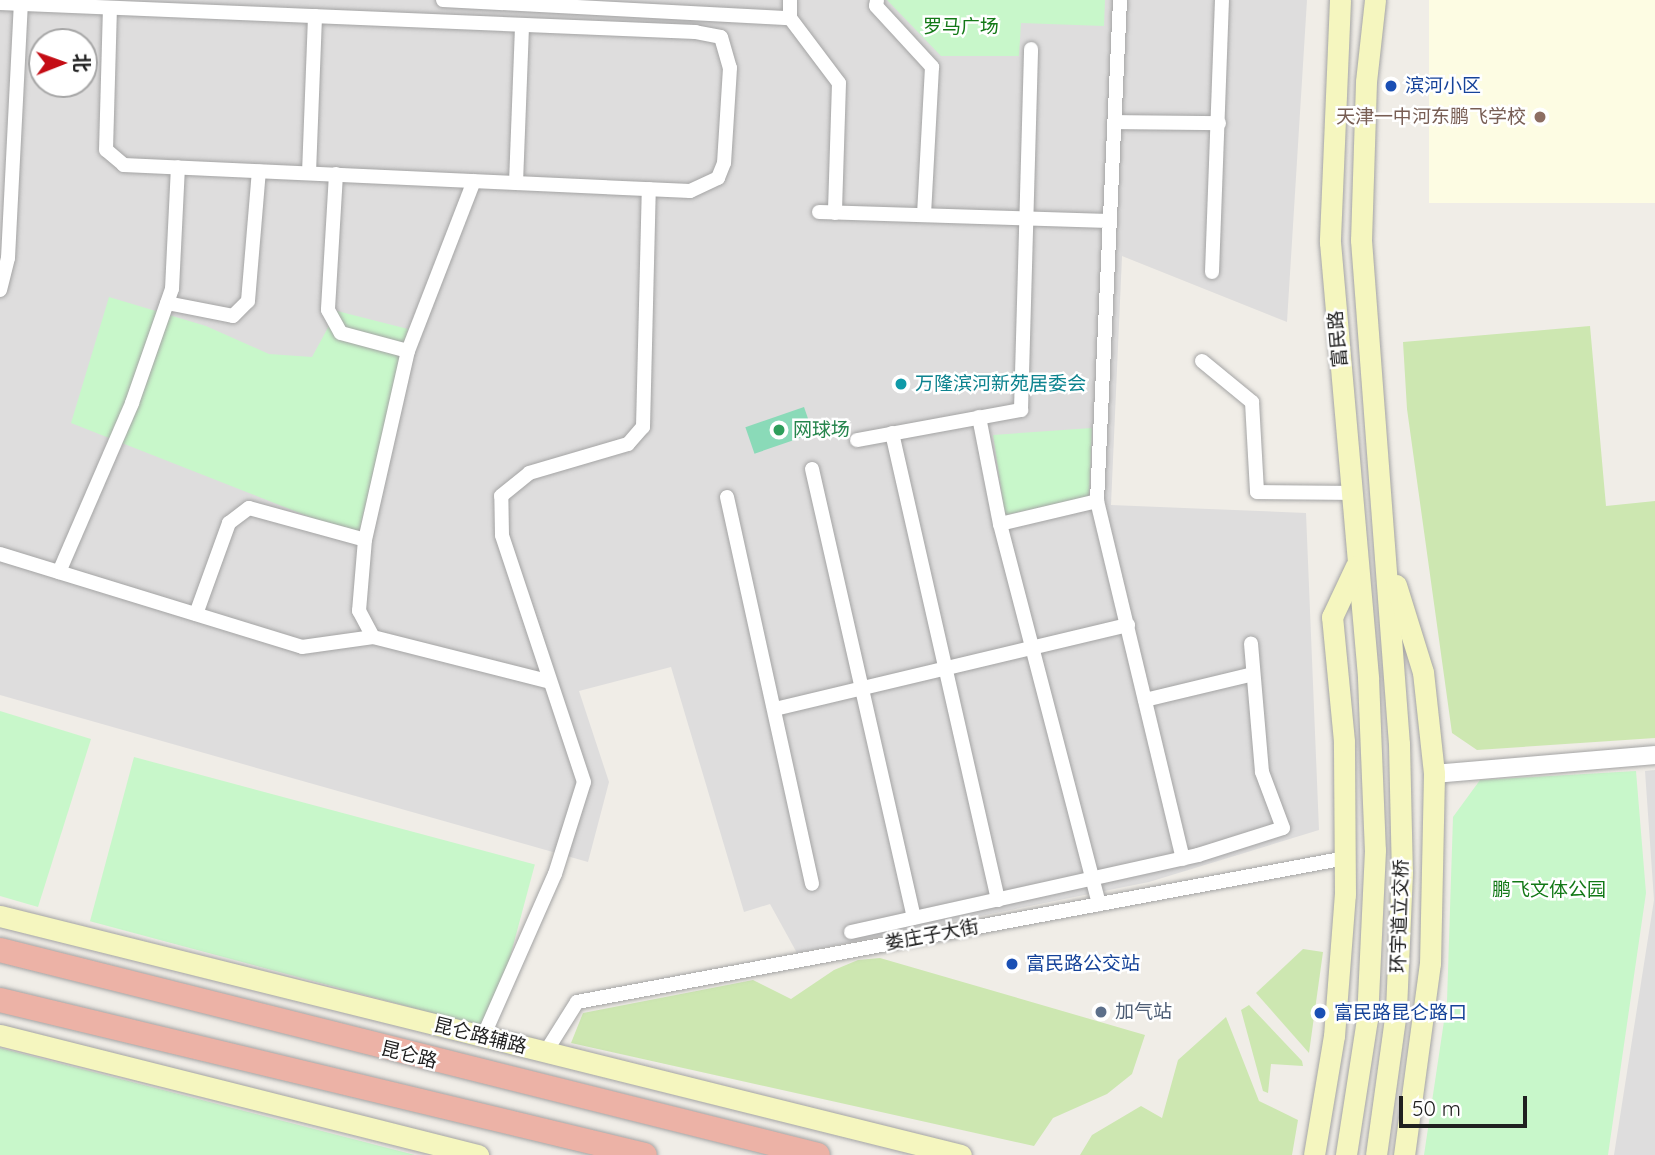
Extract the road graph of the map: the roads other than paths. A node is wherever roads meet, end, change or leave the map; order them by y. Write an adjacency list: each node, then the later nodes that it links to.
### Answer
1 (443, 0): 9 (street)
2 (790, 0): 15 (street)
3 (877, 0): 29 (street)
4 (1121, 0): 18 (street)
5 (1222, 0): 19 (street)
6 (1340, 0): 41 (main road, 富民路)
7 (1375, 0): 46 (main road, 富民路)
8 (0, 3): 10 (street)
9 (520, 3): 11 (street)
10 (21, 4): 13 (street); 33 (street)
11 (607, 5): 12 (street)
12 (699, 7): 15 (street)
13 (110, 8): 14 (street); 20 (street)
14 (315, 16): 16 (street); 22 (street)
15 (790, 18): 28 (street)
16 (522, 24): 25 (street); 26 (street)
17 (1031, 49): 30 (street)
18 (1115, 122): 19 (street); 31 (street)
19 (1219, 123): 32 (street)
20 (178, 167): 21 (street); 34 (street)
21 (260, 171): 22 (street); 34 (street)
22 (309, 173): 23 (street)
23 (336, 174): 24 (street); 35 (street)
24 (474, 181): 25 (street); 35 (street)
25 (516, 183): 26 (street)
26 (649, 189): 59 (street)
27 (819, 212): 28 (street)
28 (835, 213): 29 (street)
29 (924, 215): 30 (street)
30 (1024, 218): 31 (street); 37 (street)
31 (1110, 221): 43 (street)
32 (1212, 272)
33 (0, 290)
34 (167, 303): 49 (street)
35 (408, 351): 45 (street)
36 (1202, 361): 41 (street)
37 (979, 417): 38 (street); 44 (street)
38 (892, 433): 39 (street); 55 (street)
39 (857, 440)
40 (812, 469): 60 (street)
41 (1351, 493): 48 (main road, 富民路)
42 (727, 497): 62 (street)
43 (1097, 501): 44 (street); 51 (street)
44 (1000, 524): 54 (street)
45 (365, 540): 50 (street); 52 (street)
46 (1385, 553): 57 (main road, 富民路); 64 (main road)
47 (0, 554): 49 (street)
48 (1356, 564): 58 (main road, 富民路); 65 (main road)
49 (59, 572): 50 (street)
50 (197, 614): 52 (street)
51 (1128, 625): 54 (street); 61 (street)
52 (373, 637): 59 (street)
53 (1251, 643): 56 (street)
54 (1033, 647): 55 (street); 67 (street)
55 (947, 667): 60 (street); 69 (street)
56 (1253, 674): 61 (street); 66 (street)
57 (1394, 676): 87 (main road, 环宇道立交桥)
58 (1368, 678): 86 (main road, 环宇道立交桥)
59 (547, 681): 77 (street)
60 (863, 686): 62 (street); 72 (street)
61 (1145, 700): 66 (street)
62 (775, 709): 68 (street)
63 (1655, 755): 64 (street)
64 (1434, 774): 88 (main road)
65 (1346, 858): 70 (street, 娄庄子大街); 80 (main road)
66 (1183, 859): 67 (street)
67 (1093, 879): 69 (street); 70 (street)
68 (813, 884)
69 (998, 900): 72 (street)
70 (1099, 904): 78 (street, 娄庄子大街)
71 (0, 916): 77 (main road, 昆仑路辅路)
72 (914, 918): 73 (street)
73 (851, 932)
74 (0, 950): 84 (highway, 昆仑路)
75 (0, 1000): 79 (highway)
76 (0, 1035): 81 (main road)
77 (483, 1037): 78 (main road, 昆仑路辅路)
78 (545, 1053): 85 (main road, 昆仑路辅路)
79 (573, 1138): 82 (highway); 83 (highway)
80 (1315, 1153)
81 (478, 1155)
82 (612, 1155)
83 (645, 1155)
84 (818, 1155)
85 (961, 1155)
86 (1346, 1155)
87 (1376, 1155)
88 (1405, 1155)

